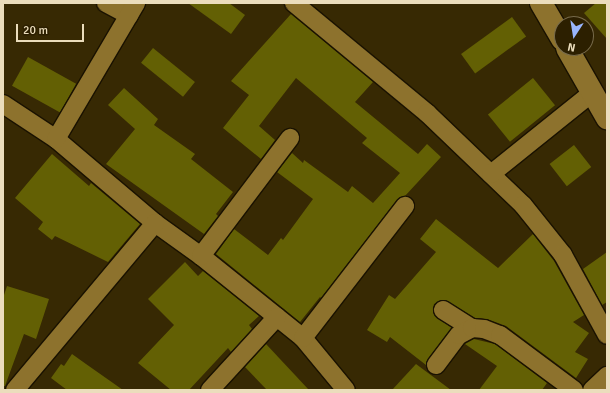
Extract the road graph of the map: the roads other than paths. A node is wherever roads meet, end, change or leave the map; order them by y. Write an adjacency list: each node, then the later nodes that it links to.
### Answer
1 (106, 3): 4 (street)
2 (294, 3): 12 (street)
3 (541, 3): 5 (street)
4 (132, 9): 11 (street)
5 (554, 25)
6 (572, 56): 7 (street)
7 (593, 92): 9 (street); 12 (street)
8 (3, 104): 11 (street)
9 (607, 118)
10 (290, 138): 15 (street)
11 (56, 139): 14 (street)
12 (491, 174): 19 (street)
13 (405, 206): 20 (street)
14 (155, 223): 15 (street); 23 (street)
15 (201, 256): 17 (street)
16 (443, 310): 18 (street)
17 (277, 317): 20 (street); 24 (street)
18 (472, 328): 21 (street); 26 (street)
19 (607, 335)
20 (303, 338): 25 (street)
21 (436, 365)
22 (607, 376): 27 (street)
23 (15, 390)
24 (210, 390)
25 (346, 390)
26 (574, 390)
27 (592, 390)

